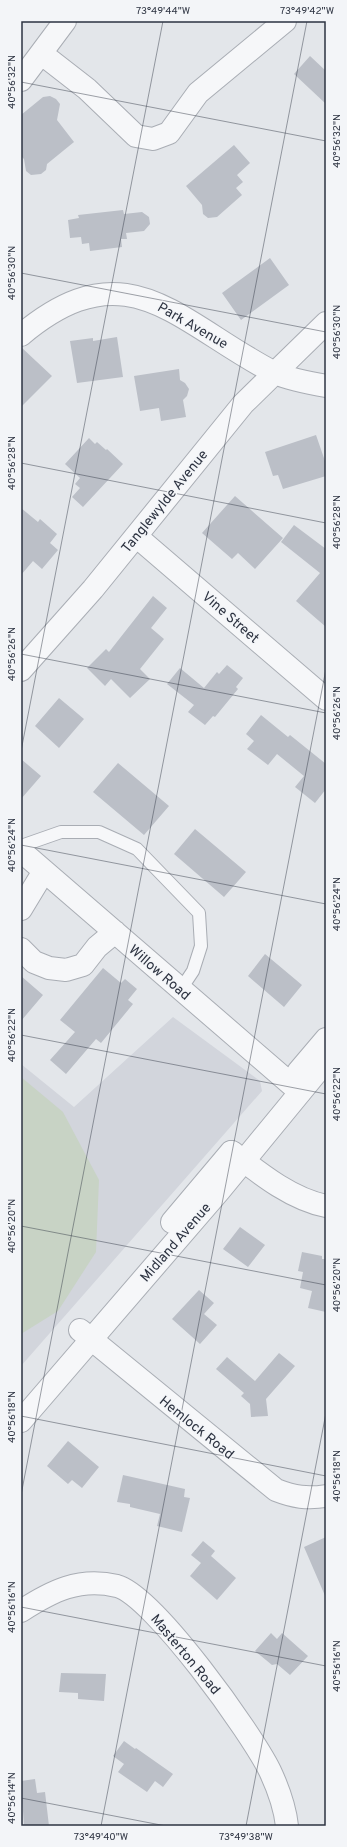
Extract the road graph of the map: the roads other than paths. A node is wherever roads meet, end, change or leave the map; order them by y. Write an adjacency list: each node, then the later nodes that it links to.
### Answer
1 (65, 21): 3 (street)
2 (285, 21): 3 (street)
3 (42, 54): 4 (street)
4 (21, 80)
5 (326, 323): 7 (street)
6 (21, 335): 7 (street, Park Avenue)
7 (274, 373): 8 (street); 9 (street, Tanglewylde Avenue)
8 (326, 386)
9 (136, 536): 10 (street, Tanglewylde Avenue); 11 (street, Vine Street)
10 (21, 670)
11 (326, 699)
12 (21, 846): 18 (lane)
13 (21, 851): 14 (street, Willow Road)
14 (44, 871): 15 (street); 16 (street, Willow Road)
15 (21, 909)
16 (115, 932): 17 (street); 18 (street, Willow Road)
17 (21, 948)
18 (180, 989): 21 (street, Willow Road)
19 (326, 1039): 21 (street, Midland Avenue)
20 (326, 1062): 21 (street, Midland Avenue)
21 (294, 1087): 22 (street, Midland Avenue)
22 (238, 1156): 23 (street); 24 (street, Midland Avenue)
23 (326, 1206)
24 (86, 1334): 25 (street, Midland Avenue); 26 (street, Midland Avenue); 27 (street, Hemlock Road)
25 (21, 1397)
26 (21, 1421)
27 (326, 1496)
28 (21, 1611): 29 (street, Masterton Road)
29 (287, 1826)

